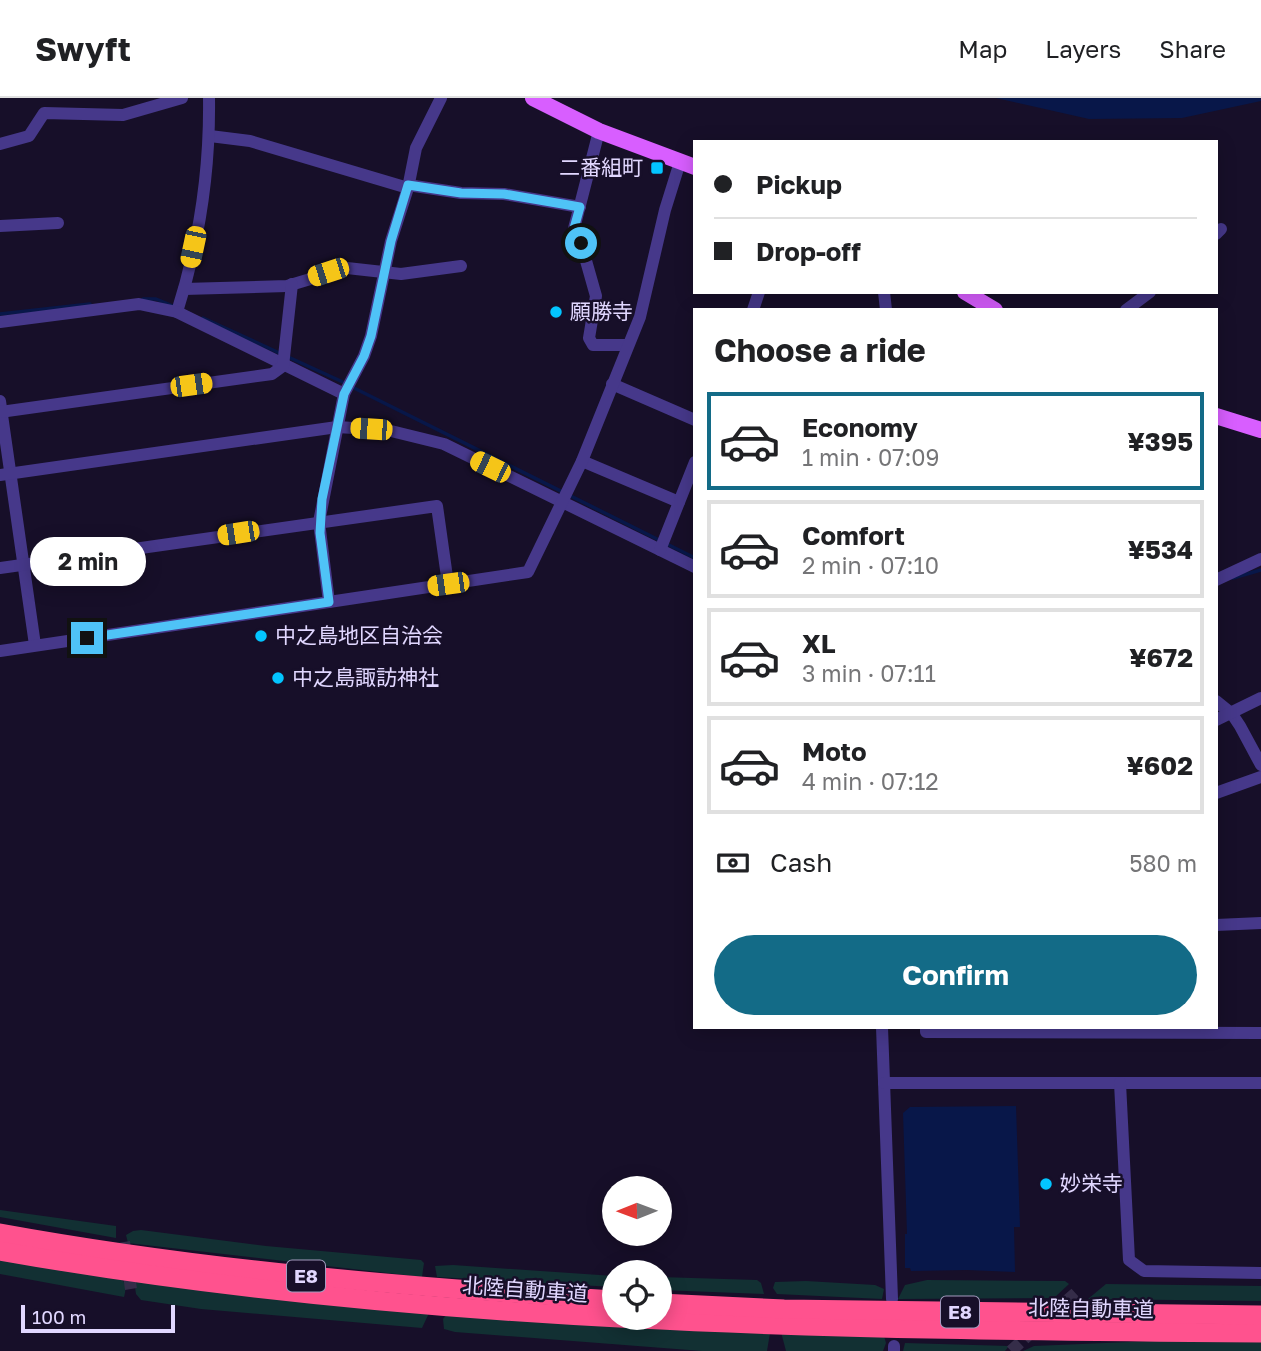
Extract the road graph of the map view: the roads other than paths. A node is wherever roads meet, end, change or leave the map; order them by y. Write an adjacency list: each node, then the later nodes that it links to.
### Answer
1 (182, 98): 7 (street)
2 (209, 98): 6 (street)
3 (441, 98): 9 (street)
4 (533, 98): 5 (main road)
5 (599, 131): 8 (main road); 10 (street)
6 (210, 136): 9 (street); 16 (street)
7 (0, 144)
8 (688, 165): 23 (street)
9 (408, 186): 10 (street); 14 (street)
10 (580, 207): 23 (street)
11 (58, 223): 12 (street)
12 (0, 226)
13 (461, 266): 14 (street)
14 (384, 272): 15 (street); 26 (street)
15 (292, 284): 16 (street); 24 (street)
16 (184, 289): 21 (street)
17 (968, 294): 19 (main road)
18 (1147, 294): 20 (street)
19 (992, 308)
20 (1129, 308)
21 (177, 312): 22 (street); 24 (street)
22 (0, 322)
23 (627, 345): 25 (street)
24 (283, 366): 26 (street); 27 (street)
25 (612, 384): 29 (street); 32 (street)
26 (344, 394): 30 (street)
27 (0, 408): 34 (street)
28 (1218, 417): 31 (main road)
29 (693, 419)
30 (337, 428): 34 (street); 35 (street); 37 (street)
31 (1261, 430)
32 (582, 461): 35 (street); 36 (street)
33 (693, 467): 36 (street)
34 (5, 474): 40 (street)
35 (562, 502): 38 (street); 44 (street)
36 (679, 502): 38 (street)
37 (319, 522): 40 (street); 44 (street); 45 (street)
38 (660, 550): 41 (street)
39 (1261, 559): 43 (street)
40 (24, 565): 42 (street); 46 (street)
41 (693, 566)
42 (0, 568)
43 (1218, 579)
44 (448, 584): 45 (street)
45 (329, 602): 46 (street)
46 (35, 645): 47 (street)
47 (0, 651)
48 (1261, 698): 50 (street)
49 (1218, 703): 50 (street)
50 (1232, 714): 51 (street); 52 (street)
51 (1218, 719)
52 (1261, 765)
53 (1261, 777): 54 (street)
54 (1218, 792)
55 (1261, 923): 56 (street)
56 (1218, 925)
57 (883, 1029): 64 (street)
58 (926, 1029): 60 (street)
59 (1074, 1029): 60 (street); 61 (street)
60 (1002, 1030)
61 (1142, 1030): 62 (street)
62 (1214, 1030): 63 (street)
63 (1261, 1033)
64 (884, 1083): 65 (street); 71 (street)
65 (1120, 1083): 66 (street); 69 (street)
66 (1261, 1083)
67 (0, 1233): 70 (highway, 北陸自動車道 / E8)
68 (0, 1251): 74 (highway, 北陸自動車道 / E8)
69 (1261, 1273)
70 (602, 1299)
71 (892, 1299)
72 (672, 1304): 73 (highway, 北陸自動車道 / E8)
73 (1261, 1315)
74 (1261, 1333)

